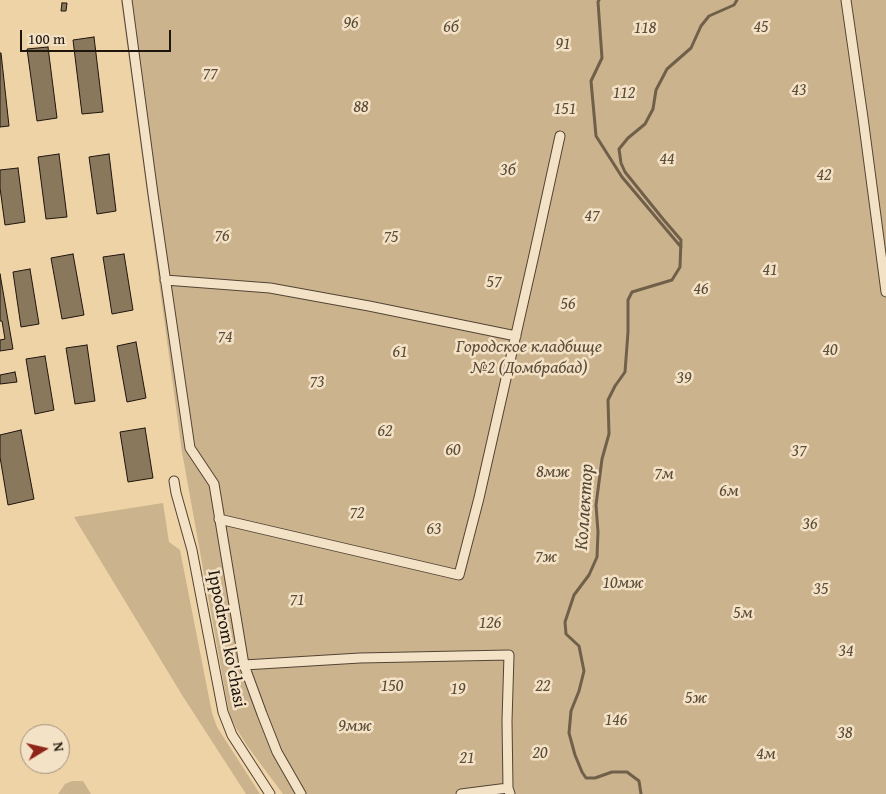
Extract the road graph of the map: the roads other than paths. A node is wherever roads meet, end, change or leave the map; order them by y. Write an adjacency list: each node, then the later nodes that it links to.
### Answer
1 (127, 0): 4 (street)
2 (846, 0): 5 (street)
3 (560, 136): 6 (street)
4 (165, 280): 6 (street); 8 (street)
5 (886, 292)
6 (516, 336): 8 (street)
7 (174, 481): 11 (street, Ippodrom ko'chasi)
8 (219, 519): 9 (street)
9 (244, 665): 10 (street); 12 (street)
10 (509, 791): 13 (street)
11 (270, 794)
12 (300, 794)
13 (461, 794)

